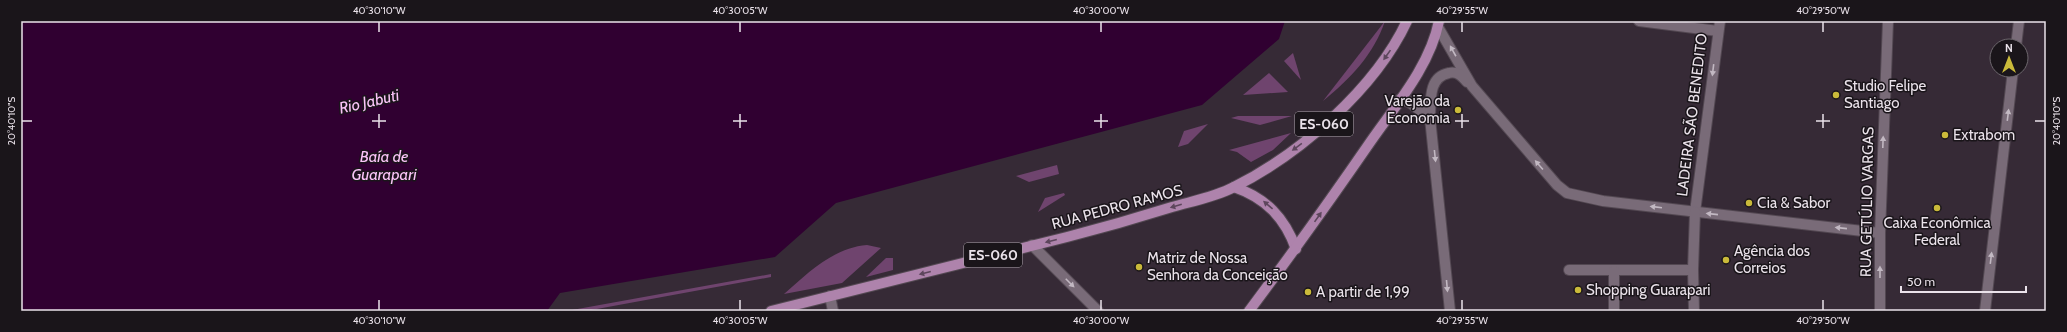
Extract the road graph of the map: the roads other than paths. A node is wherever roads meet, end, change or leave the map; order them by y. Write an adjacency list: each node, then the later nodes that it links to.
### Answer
1 (1407, 21): 12 (main road, RUA PEDRO RAMOS / ES-060, one-way to 12)
2 (1639, 21): 6 (street)
3 (1888, 21): 14 (street, RUA GETÚLIO VARGAS, one-way to 3)
4 (2019, 21): 7 (street)
5 (1439, 24): 9 (street, one-way to 5); 10 (main road, ES-060)
6 (1719, 26): 13 (street, LADEIRA SÃO BENEDITO, one-way to 13)
7 (2017, 38)
8 (2013, 78): 29 (street, one-way to 8)
9 (1472, 86): 11 (street); 13 (street, one-way to 9)
10 (1400, 99): 11 (street); 16 (main road, ES-060, one-way to 10)
11 (1430, 118): 25 (street, one-way to 25)
12 (1234, 187): 15 (main road, RUA PEDRO RAMOS / ES-060, one-way to 15); 16 (main road, one-way to 12)
13 (1695, 212): 14 (street, one-way to 13); 18 (street, LADEIRA SÃO BENEDITO)
14 (1880, 233): 28 (street, RUA GETÚLIO VARGAS, one-way to 14)
15 (1032, 245): 20 (main road, RUA PEDRO RAMOS / ES-060, one-way to 20); 23 (street, one-way to 23)
16 (1296, 249): 24 (main road, ES-060)
17 (1569, 270): 19 (street)
18 (1693, 270): 19 (street); 27 (street, LADEIRA SÃO BENEDITO)
19 (1614, 271): 26 (street)
20 (830, 296): 21 (main road, RUA PEDRO RAMOS / ES-060); 22 (street)
21 (771, 311)
22 (833, 311)
23 (1098, 311)
24 (1249, 311)
25 (1450, 311)
26 (1614, 311)
27 (1694, 311)
28 (1880, 311)
29 (1985, 311)

